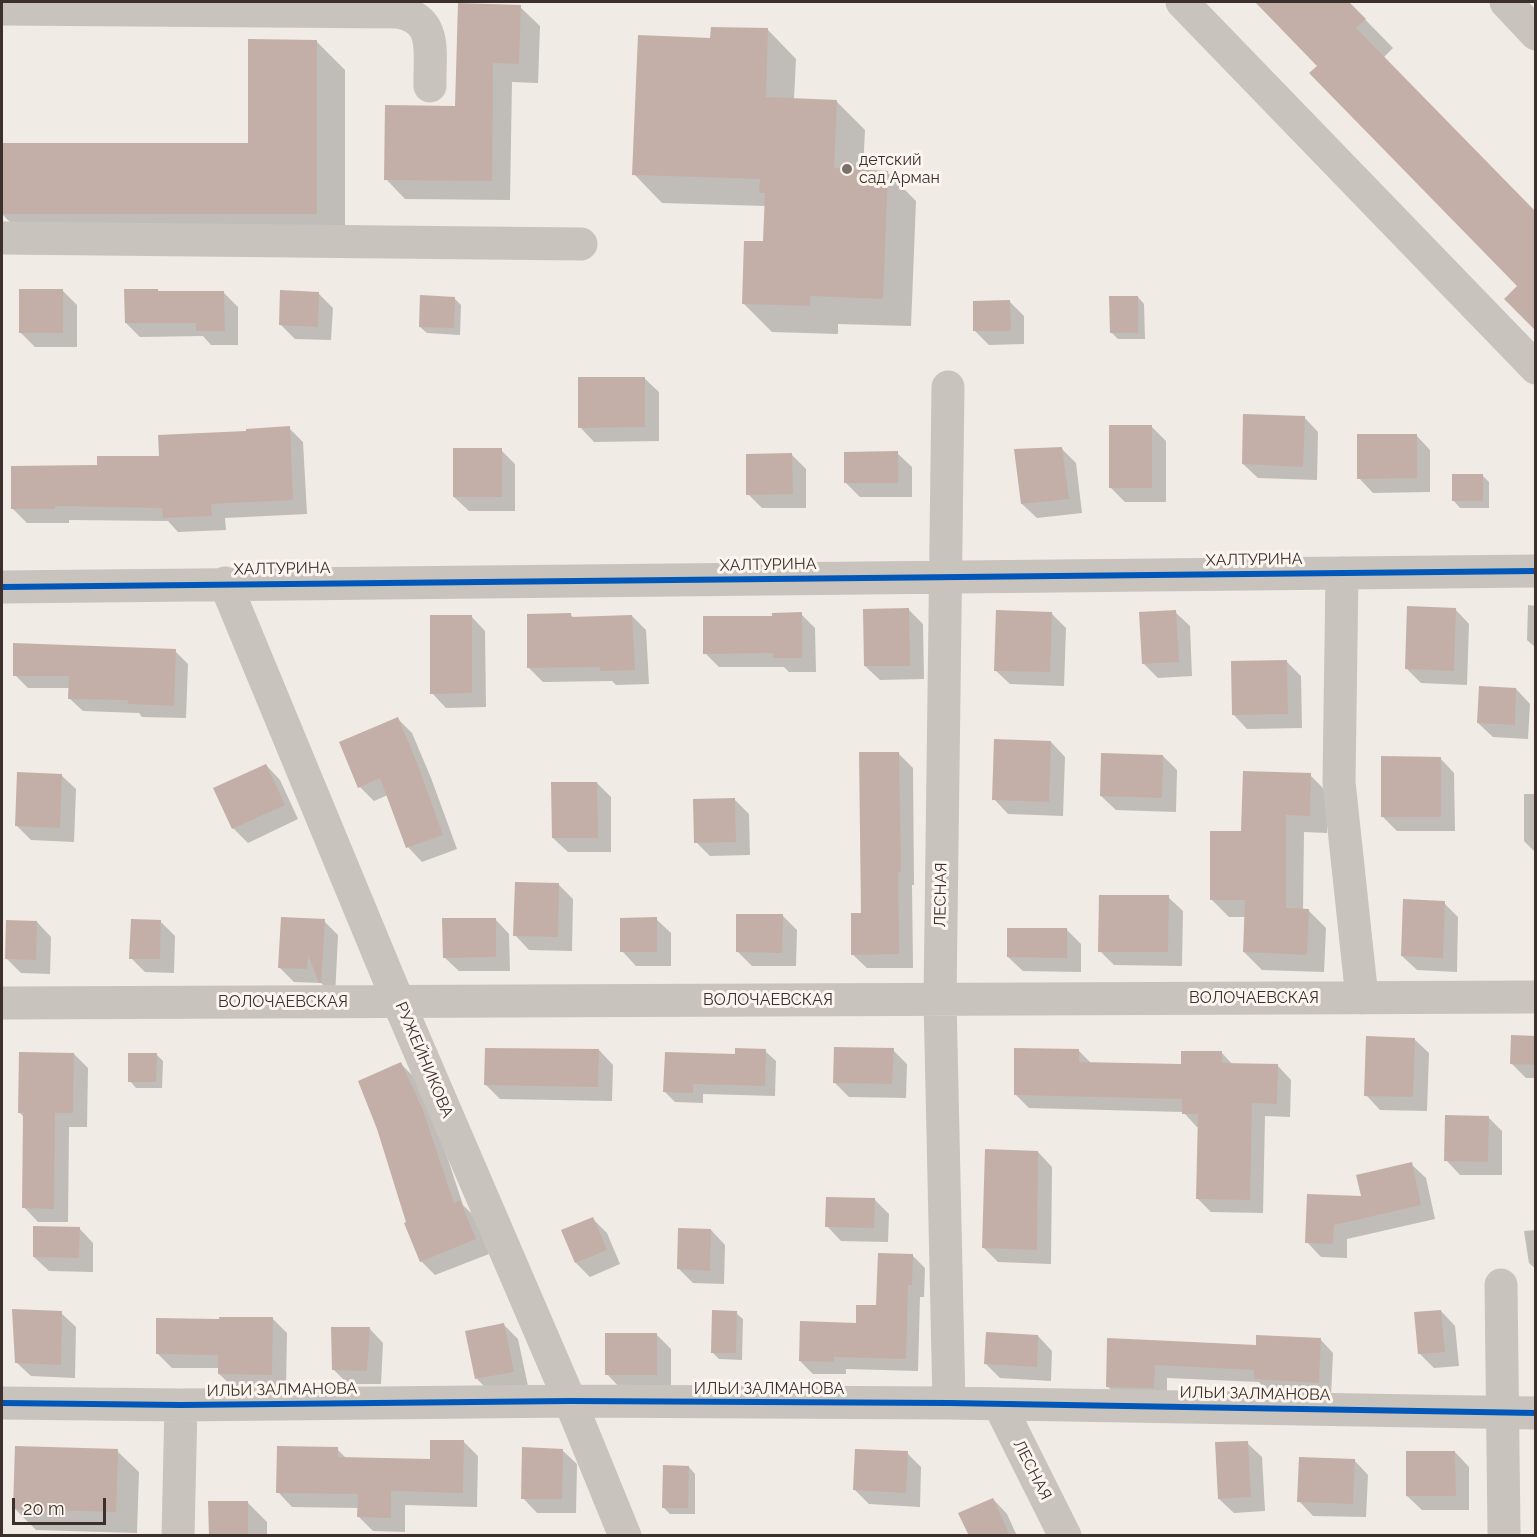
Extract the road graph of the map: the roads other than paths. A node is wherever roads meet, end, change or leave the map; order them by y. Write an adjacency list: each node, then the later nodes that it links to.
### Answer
1 (1182, 2): 9 (street)
2 (1506, 2): 5 (street)
3 (137, 6): 4 (street); 6 (street)
4 (2, 9)
5 (1536, 34)
6 (430, 86)
7 (2, 238): 8 (street)
8 (581, 244)
9 (1536, 368)
10 (948, 387): 13 (street, ЛЕСНАЯ)
11 (1536, 571): 12 (street, ХАЛТУРИНА)
12 (1342, 573): 13 (street, ХАЛТУРИНА); 17 (street)
13 (945, 576): 14 (street, ХАЛТУРИНА); 18 (street, ЛЕСНАЯ)
14 (225, 583): 15 (street, ХАЛТУРИНА); 19 (street, РУЖЕЙНИКОВА)
15 (2, 587)
16 (1536, 997): 17 (street, ВОЛОЧАЕВСКАЯ)
17 (1362, 998): 18 (street, ВОЛОЧАЕВСКАЯ)
18 (940, 999): 19 (street, ВОЛОЧАЕВСКАЯ); 24 (street, ЛЕСНАЯ)
19 (398, 1001): 20 (street, ВОЛОЧАЕВСКАЯ); 22 (street, РУЖЕЙНИКОВА)
20 (2, 1003)
21 (1501, 1285): 27 (street)
22 (570, 1401): 24 (street, ИЛЬИ ЗАЛМАНОВА); 26 (street, ИЛЬИ ЗАЛМАНОВА); 31 (street, РУЖЕЙНИКОВА)
23 (2, 1403): 26 (street, ИЛЬИ ЗАЛМАНОВА)
24 (950, 1403): 25 (street, ИЛЬИ ЗАЛМАНОВА)
25 (999, 1404): 27 (street, ИЛЬИ ЗАЛМАНОВА); 32 (street, ЛЕСНАЯ)
26 (181, 1405): 30 (street)
27 (1502, 1412): 28 (street, ИЛЬИ ЗАЛМАНОВА); 29 (street)
28 (1536, 1413)
29 (1502, 1534)
30 (178, 1536)
31 (625, 1536)
32 (1065, 1536)

